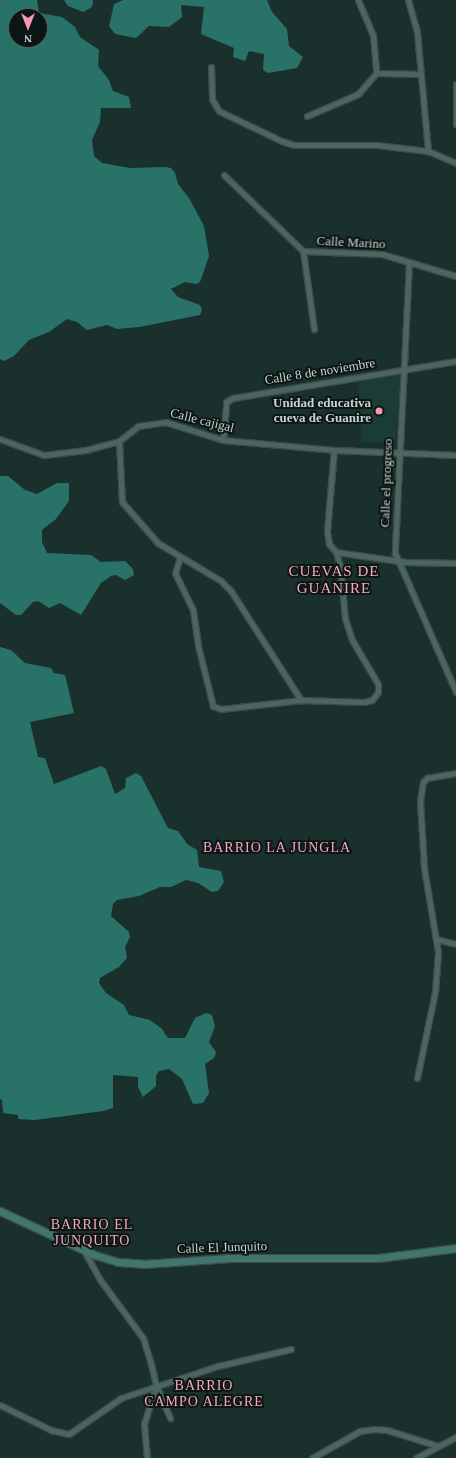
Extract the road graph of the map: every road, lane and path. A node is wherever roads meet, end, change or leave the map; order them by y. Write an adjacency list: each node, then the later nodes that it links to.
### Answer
1 (358, 0): 4 (street)
2 (408, 0): 5 (street)
3 (211, 67): 9 (street)
4 (376, 73): 5 (street); 7 (street)
5 (420, 74): 9 (street)
6 (456, 84): 8 (street)
7 (307, 116)
8 (456, 124)
9 (428, 151): 10 (street)
10 (456, 163)
11 (224, 175): 12 (street, Calle Marino)
12 (303, 251): 13 (street, Calle Marino); 15 (street)
13 (409, 262): 14 (street, Calle Marino); 17 (street, Calle el progreso)
14 (456, 276)
15 (314, 329)
16 (456, 361): 17 (street, Calle 8 de noviembre)
17 (404, 370): 19 (street, Calle 8 de noviembre); 22 (street, Calle el progreso)
18 (0, 439): 20 (street, Calle cajigal)
19 (223, 440): 20 (street, Calle cajigal); 21 (street, Calle cajigal)
20 (118, 441): 25 (street)
21 (334, 450): 22 (street, Calle cajigal); 24 (street)
22 (398, 452): 23 (street, Calle cajigal); 26 (street, Calle el progreso)
23 (456, 455)
24 (336, 552): 26 (street); 29 (street)
25 (180, 557): 29 (street); 29 (street)
26 (400, 561): 27 (street); 28 (street, Calle el progreso)
27 (456, 563)
28 (456, 692)
29 (301, 700)
30 (456, 773): 31 (street)
31 (436, 939): 32 (street); 33 (street)
32 (456, 944)
33 (417, 1078)
34 (0, 1211): 36 (street, Calle El Junquito)
35 (456, 1248): 36 (street, Calle El Junquito)
36 (83, 1249): 38 (street)
37 (291, 1349): 38 (street)
38 (156, 1385): 39 (street); 40 (street); 43 (street)
39 (0, 1405)
40 (170, 1418)
41 (456, 1437): 42 (street)
42 (438, 1446): 44 (street); 45 (street)
43 (148, 1458)
44 (312, 1458)
45 (416, 1458)

